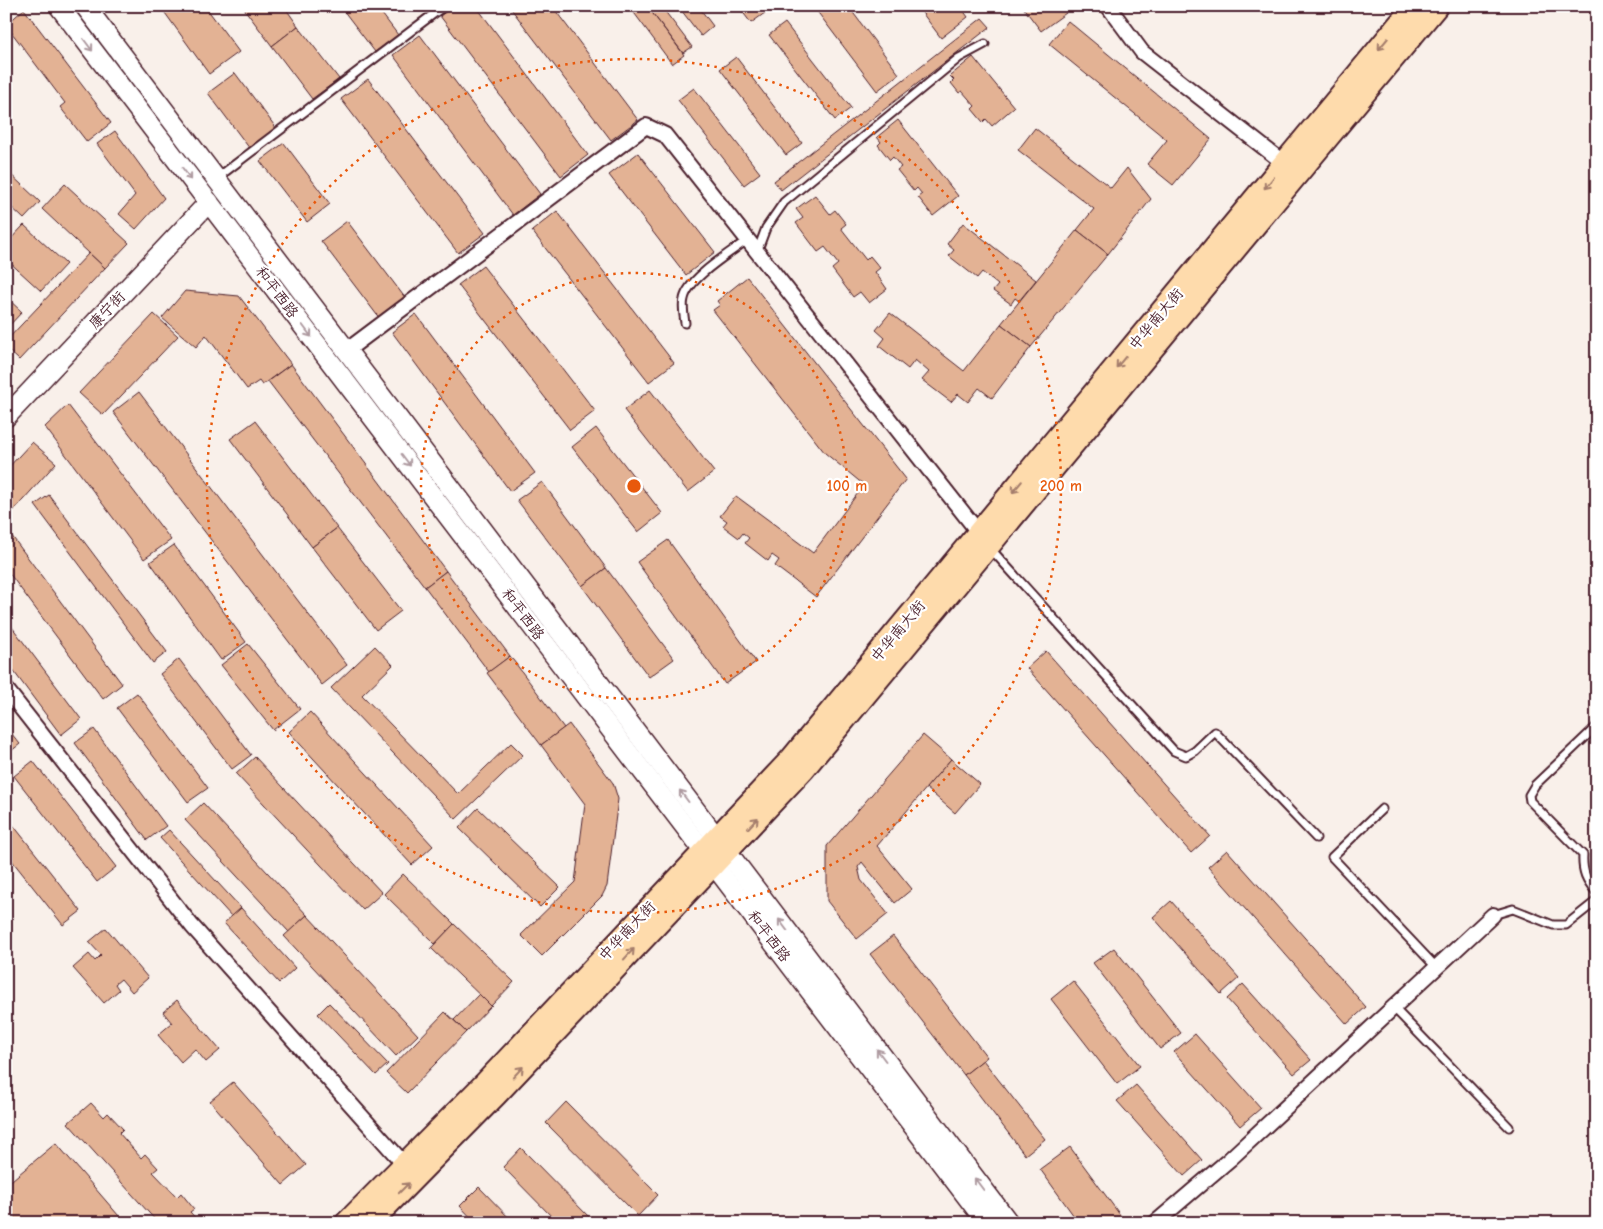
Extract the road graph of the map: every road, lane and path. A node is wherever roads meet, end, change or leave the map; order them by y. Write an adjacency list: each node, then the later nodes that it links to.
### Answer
1 (59, 6): 10 (main road, 和平西路, one-way to 10)
2 (85, 6): 9 (main road, 和平西路)
3 (444, 6): 9 (lane)
4 (1108, 6): 8 (street)
5 (1414, 6): 8 (main road, 中华南大街, one-way to 8)
6 (1437, 6): 16 (main road, 中华南大街)
7 (985, 44): 12 (lane)
8 (1284, 163): 16 (main road, 中华南大街, one-way to 16)
9 (216, 179): 14 (main road, 和平西路)
10 (208, 202): 15 (main road, 康宁街); 21 (main road, 和平西路, one-way to 21)
11 (747, 240): 12 (street); 13 (lane); 14 (street)
12 (757, 252): 16 (street)
13 (685, 323)
14 (346, 351): 21 (main road, 和平西路, one-way to 14)
15 (6, 417)
16 (984, 540): 20 (lane); 21 (main road, 中华南大街)
17 (6, 689): 28 (street)
18 (1597, 726): 22 (lane)
19 (1382, 809): 25 (lane)
20 (1316, 838)
21 (715, 851): 28 (main road, 中华南大街); 30 (main road, 中华南大街, one-way to 21); 31 (main road, 和平西路); 32 (main road, 和平西路, one-way to 21)
22 (1597, 893)
23 (1597, 898): 24 (lane)
24 (1493, 915): 25 (street)
25 (1436, 967): 26 (street)
26 (1393, 1007): 27 (lane); 33 (street)
27 (1509, 1126)
28 (404, 1164): 29 (main road, 中华南大街)
29 (346, 1223)
30 (370, 1223)
31 (987, 1223)
32 (1009, 1223)
33 (1155, 1223)

